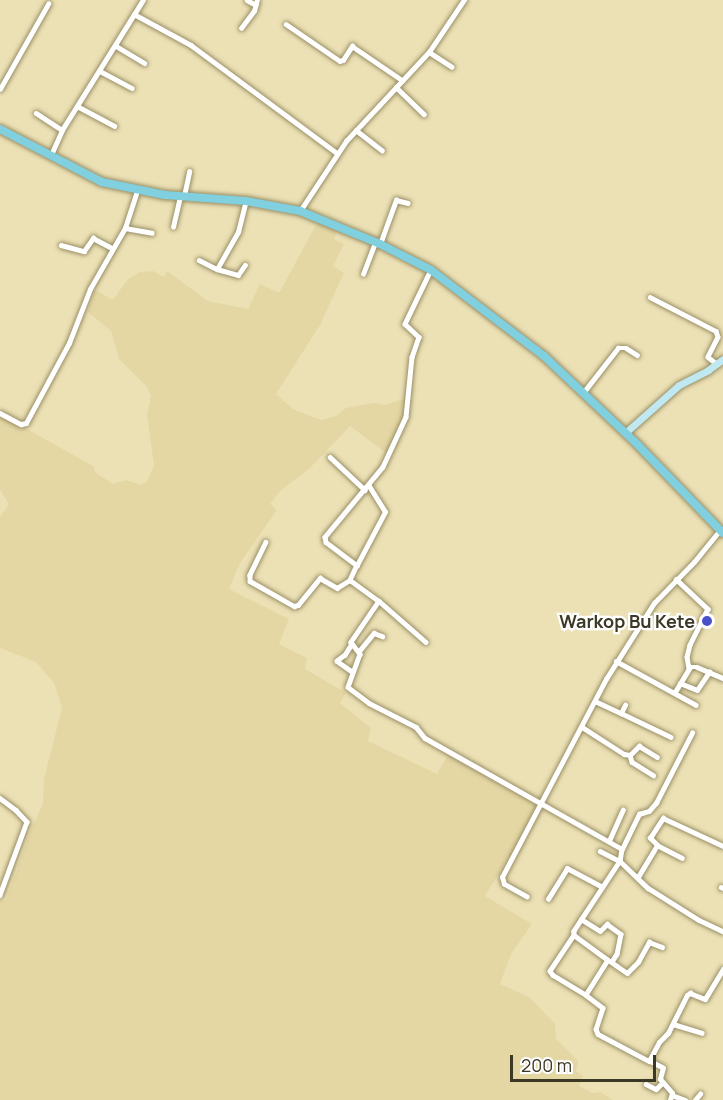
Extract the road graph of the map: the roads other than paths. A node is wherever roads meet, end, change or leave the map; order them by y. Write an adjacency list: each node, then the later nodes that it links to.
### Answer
1 (143, 0): 6 (street)
2 (247, 0): 4 (street)
3 (464, 0): 10 (street)
4 (257, 3): 8 (street)
5 (48, 4): 17 (street)
6 (134, 14): 9 (street); 26 (street)
7 (286, 24): 14 (street)
8 (240, 28)
9 (116, 46): 11 (street); 13 (street)
10 (429, 52): 12 (street); 14 (street)
11 (144, 63)
12 (452, 67)
13 (100, 71): 16 (street); 18 (street)
14 (402, 80): 15 (street)
15 (396, 87): 20 (street); 24 (street)
16 (132, 88)
17 (0, 89)
18 (79, 107): 21 (street); 23 (street)
19 (36, 114): 23 (street)
20 (424, 114)
21 (114, 126)
22 (0, 129): 27 (main road)
23 (63, 130): 27 (street)
24 (356, 130): 25 (street); 26 (street)
25 (382, 150)
26 (337, 153): 33 (street)
27 (50, 158): 29 (main road)
28 (189, 172): 30 (street)
29 (137, 190): 30 (main road); 35 (street)
30 (182, 196): 31 (main road); 34 (street)
31 (246, 201): 33 (main road); 42 (street)
32 (408, 203): 37 (street)
33 (300, 210): 37 (main road)
34 (173, 227)
35 (125, 228): 36 (street); 39 (street)
36 (152, 233)
37 (378, 243): 43 (main road); 44 (street)
38 (61, 245): 39 (street)
39 (112, 248): 49 (street)
40 (200, 260): 42 (street)
41 (245, 265): 42 (street)
42 (217, 269)
43 (431, 270): 48 (main road); 52 (street)
44 (363, 274)
45 (650, 297): 47 (street)
46 (637, 355): 48 (street)
47 (720, 361): 50 (street)
48 (583, 393): 50 (main road)
49 (0, 413)
50 (625, 433): 53 (main road)
51 (330, 457): 52 (street)
52 (367, 488): 55 (street); 55 (street)
53 (721, 533): 56 (street)
54 (266, 542): 57 (street)
55 (357, 565): 57 (street)
56 (676, 579): 63 (street); 64 (street)
57 (350, 580): 58 (street)
58 (379, 601): 60 (street); 61 (street)
59 (382, 636): 62 (street)
60 (426, 642)
61 (352, 644): 62 (street); 65 (street)
62 (360, 650): 65 (street)
63 (616, 661): 69 (street); 70 (street)
64 (689, 668): 66 (street); 68 (street)
65 (353, 672): 81 (street)
66 (709, 672): 67 (street); 68 (street)
67 (723, 678)
68 (680, 682): 69 (street)
69 (675, 692): 72 (street)
70 (595, 701): 73 (street); 74 (street)
71 (625, 705): 73 (street)
72 (696, 705)
73 (621, 713): 76 (street)
74 (582, 727): 77 (street); 81 (street)
75 (692, 734): 86 (street)
76 (671, 737)
77 (630, 755): 78 (street); 79 (street)
78 (657, 757)
79 (653, 775)
80 (0, 798): 92 (street)
81 (540, 804): 83 (street); 93 (street)
82 (622, 810): 83 (street)
83 (609, 841): 86 (street)
84 (657, 845): 85 (street); 88 (street); 90 (street)
85 (723, 846)
86 (622, 849): 89 (street)
87 (600, 851): 89 (street)
88 (682, 858)
89 (620, 861): 90 (street); 91 (street)
90 (638, 877): 96 (street)
91 (602, 886): 94 (street); 95 (street)
92 (0, 895)
93 (527, 897)
94 (548, 899)
95 (581, 919): 97 (street); 99 (street)
96 (723, 931)
97 (574, 935): 99 (street); 101 (street)
98 (662, 947): 99 (street)
99 (610, 961): 101 (street)
100 (723, 969): 102 (street)
101 (586, 995): 104 (street)
102 (673, 1024): 103 (street); 104 (street)
103 (702, 1033)
104 (649, 1060): 105 (street)
105 (662, 1083): 106 (street); 108 (street)
106 (646, 1084)
107 (700, 1094): 110 (street)
108 (671, 1098): 109 (street)
109 (685, 1100)
110 (695, 1100)

